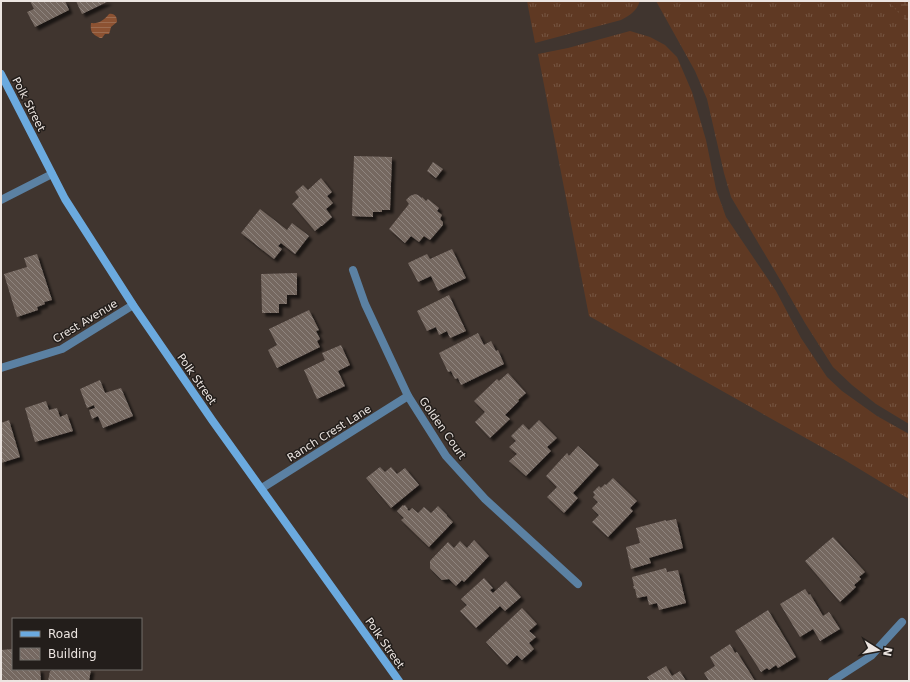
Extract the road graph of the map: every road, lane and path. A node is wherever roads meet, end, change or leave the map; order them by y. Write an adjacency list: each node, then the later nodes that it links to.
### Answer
1 (1, 74): 2 (street, Polk Street)
2 (52, 174): 3 (street); 5 (street, Polk Street)
3 (1, 200)
4 (353, 270): 7 (street, Golden Court)
5 (133, 305): 6 (street, Crest Avenue); 8 (street, Polk Street)
6 (1, 368)
7 (408, 396): 8 (street, Ranch Crest Lane); 9 (street, Golden Court)
8 (262, 488): 11 (street, Polk Street)
9 (578, 584)
10 (902, 622): 12 (street)
11 (399, 681)
12 (832, 681)

